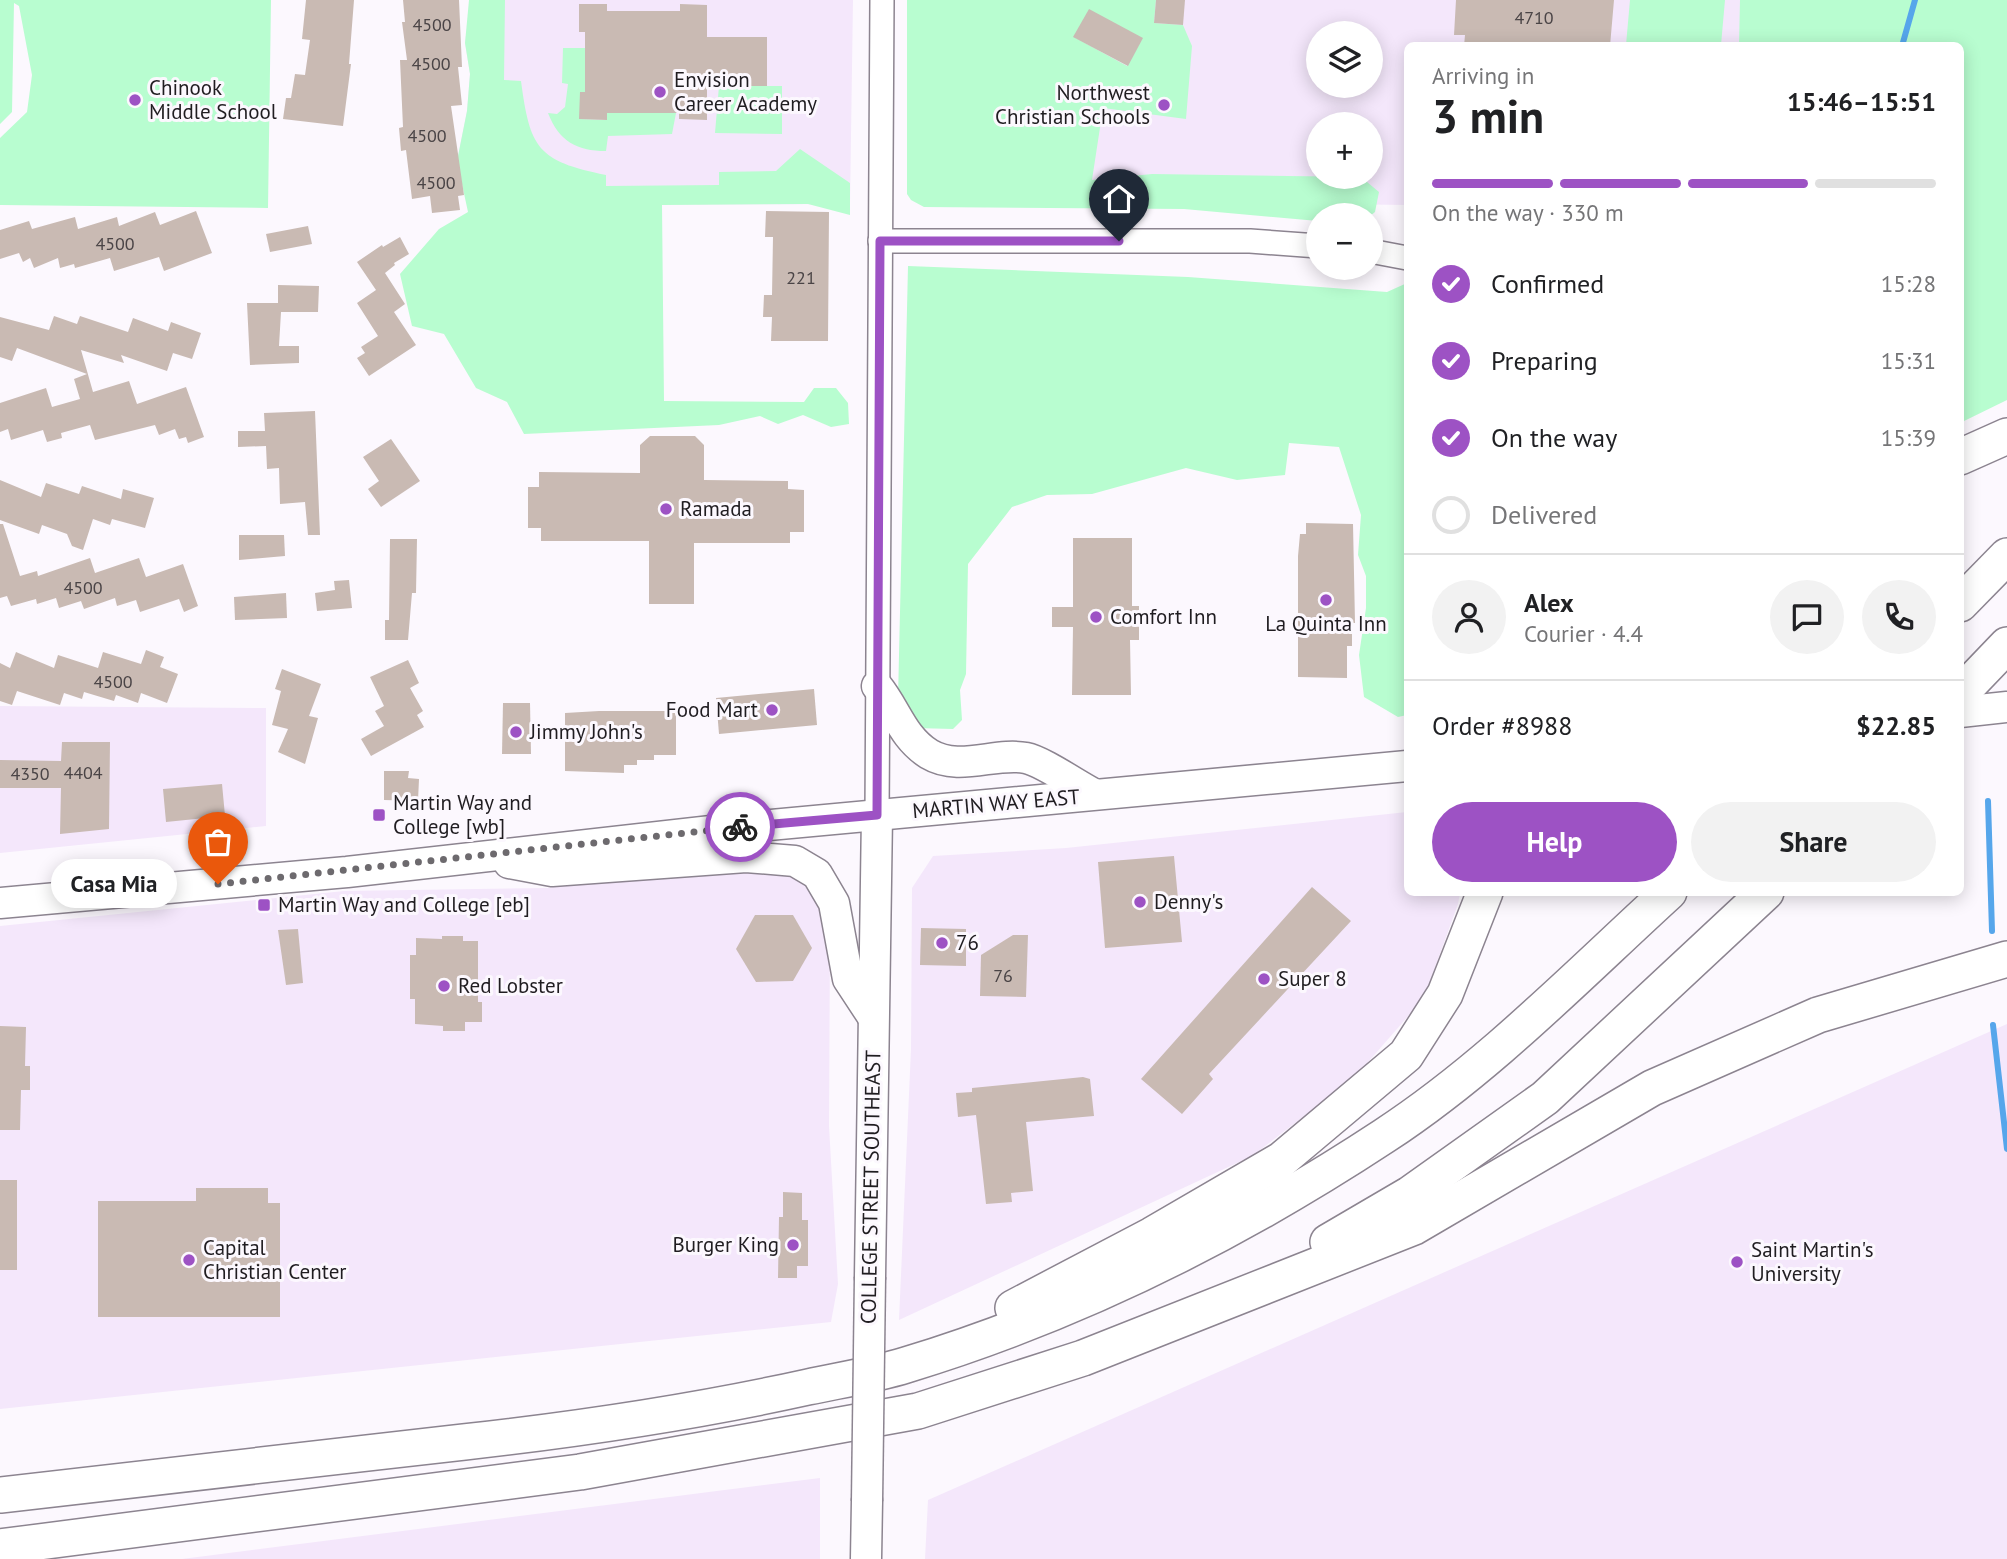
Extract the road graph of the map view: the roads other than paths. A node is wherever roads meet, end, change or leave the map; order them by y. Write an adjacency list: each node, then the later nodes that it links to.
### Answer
1 (882, 0): 2 (street)
2 (880, 241): 3 (street); 11 (street)
3 (1306, 245)
4 (1383, 253): 5 (street)
5 (1404, 257)
6 (2007, 436): 7 (highway)
7 (1964, 455)
8 (2007, 556): 9 (highway)
9 (1964, 600)
10 (2007, 645): 12 (highway)
11 (877, 686): 16 (main road); 17 (street)
12 (1964, 690)
13 (2007, 707): 14 (main road)
14 (1964, 712)
15 (1404, 766): 16 (main road, MARTIN WAY EAST)
16 (1094, 794): 17 (main road, MARTIN WAY EAST)
17 (877, 815): 18 (main road, MARTIN WAY EAST); 24 (main road, COLLEGE STREET SOUTHEAST)
18 (481, 857): 22 (main road, MARTIN WAY EAST); 24 (main road)
19 (1484, 896): 26 (highway)
20 (1665, 896): 26 (highway)
21 (1762, 896): 25 (highway)
22 (0, 903)
23 (2007, 959): 25 (highway)
24 (873, 1017): 29 (main road, COLLEGE STREET SOUTHEAST, bridge)
25 (1237, 1295): 28 (highway)
26 (902, 1367): 27 (highway)
27 (0, 1494)
28 (0, 1547)
29 (866, 1559)

